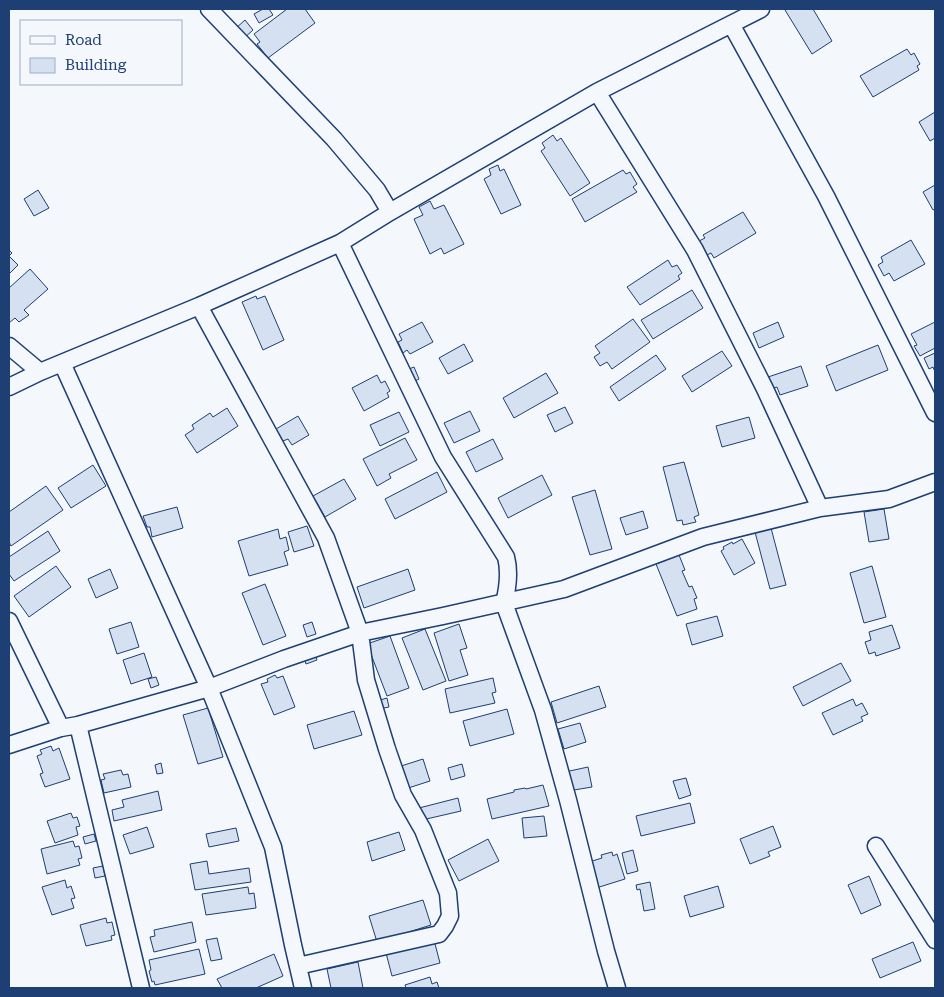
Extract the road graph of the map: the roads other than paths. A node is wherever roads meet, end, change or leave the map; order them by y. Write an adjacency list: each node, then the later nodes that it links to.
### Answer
1 (209, 9): 5 (street)
2 (761, 9): 3 (street)
3 (731, 24): 4 (street); 12 (street)
4 (597, 92): 5 (street); 14 (street)
5 (390, 212): 6 (street)
6 (340, 243): 7 (street); 15 (street)
7 (199, 306): 9 (street); 17 (street)
8 (9, 346): 10 (street)
9 (62, 363): 10 (street); 18 (street)
10 (40, 372): 11 (street)
11 (9, 387)
12 (935, 413)
13 (935, 482): 14 (street)
14 (820, 508): 15 (street)
15 (504, 603): 17 (street); 27 (street)
16 (9, 621): 20 (street)
17 (360, 633): 18 (street); 24 (street)
18 (209, 688): 19 (street); 24 (street)
19 (78, 725): 20 (street); 25 (street)
20 (60, 728): 21 (street)
21 (9, 745)
22 (876, 846): 23 (street)
23 (935, 940)
24 (298, 966): 26 (street)
25 (141, 988)
26 (303, 988)
27 (617, 988)

